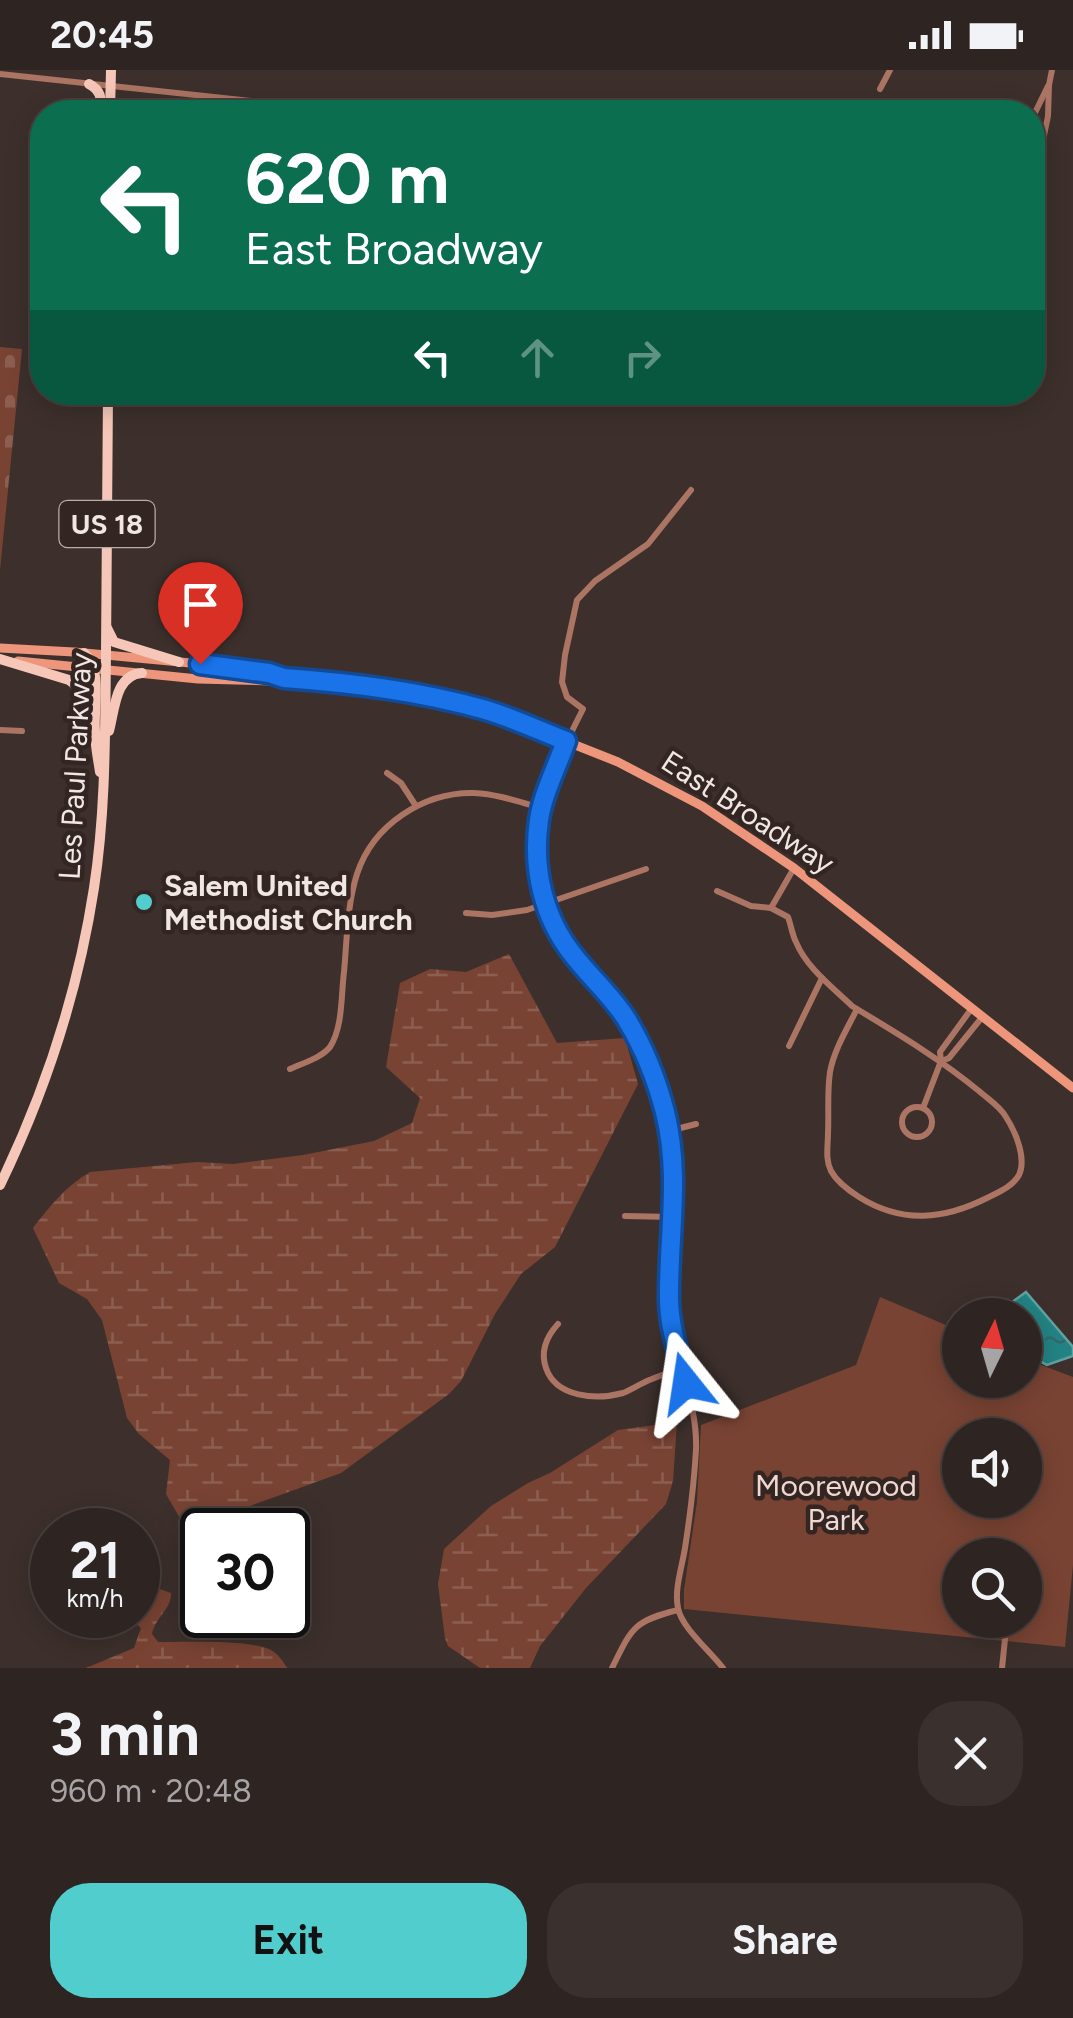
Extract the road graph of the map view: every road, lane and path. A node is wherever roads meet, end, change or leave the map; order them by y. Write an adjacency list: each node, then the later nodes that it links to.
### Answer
1 (111, 70): 7 (main road)
2 (890, 70): 8 (street)
3 (1052, 70): 6 (street)
4 (0, 74): 5 (street)
5 (89, 84): 7 (street); 9 (main road)
6 (1049, 85): 12 (street); 13 (street)
7 (111, 86): 10 (main road); 11 (street)
8 (880, 88)
9 (101, 100)
10 (110, 100)
11 (242, 100)
12 (1042, 100)
13 (1045, 136)
14 (108, 405): 16 (main road, Les Paul Parkway / US 18)
15 (691, 490): 29 (street)
16 (106, 625): 19 (main road, Les Paul Parkway / US 18); 21 (main road)
17 (0, 648): 18 (main road, East Broadway)
18 (84, 653): 19 (main road, East Broadway); 22 (main road)
19 (106, 655): 21 (main road, East Broadway); 23 (main road, Les Paul Parkway / US 18)
20 (0, 659): 22 (main road, East Broadway); 26 (main road)
21 (179, 662): 25 (main road, East Broadway)
22 (88, 667): 23 (main road, East Broadway); 32 (main road)
23 (106, 668): 24 (main road, East Broadway); 30 (main road, Les Paul Parkway / US 18)
24 (142, 673): 25 (main road, East Broadway); 30 (main road)
25 (284, 678): 29 (main road, East Broadway)
26 (84, 703)
27 (0, 730): 28 (street)
28 (22, 731)
29 (566, 741): 34 (street); 35 (main road, East Broadway)
30 (105, 746): 32 (main road, Les Paul Parkway / US 18)
31 (387, 773): 33 (street)
32 (104, 788): 52 (main road, Les Paul Parkway / US 18)
33 (416, 806): 34 (street); 47 (street)
34 (541, 808): 38 (street)
35 (794, 868): 39 (street); 42 (main road, East Broadway)
36 (646, 869): 38 (street)
37 (716, 891): 39 (street)
38 (546, 904): 40 (street); 51 (street)
39 (771, 908): 41 (street)
40 (466, 913)
41 (822, 978): 43 (street); 45 (street)
42 (972, 1008): 44 (main road, East Broadway); 46 (street)
43 (857, 1009): 46 (street); 46 (street)
44 (983, 1016): 46 (street); 48 (main road, East Broadway)
45 (789, 1046)
46 (941, 1061): 49 (street)
47 (290, 1069)
48 (1073, 1088)
49 (923, 1108): 49 (street)
50 (696, 1124): 51 (street)
51 (669, 1131): 54 (street)
52 (0, 1185)
53 (624, 1216): 54 (street)
54 (673, 1218): 56 (street)
55 (558, 1324): 56 (street)
56 (682, 1369): 57 (street)
57 (678, 1610): 59 (street); 60 (street)
58 (1005, 1640): 61 (street)
59 (612, 1668)
60 (723, 1668)
61 (1002, 1668)

